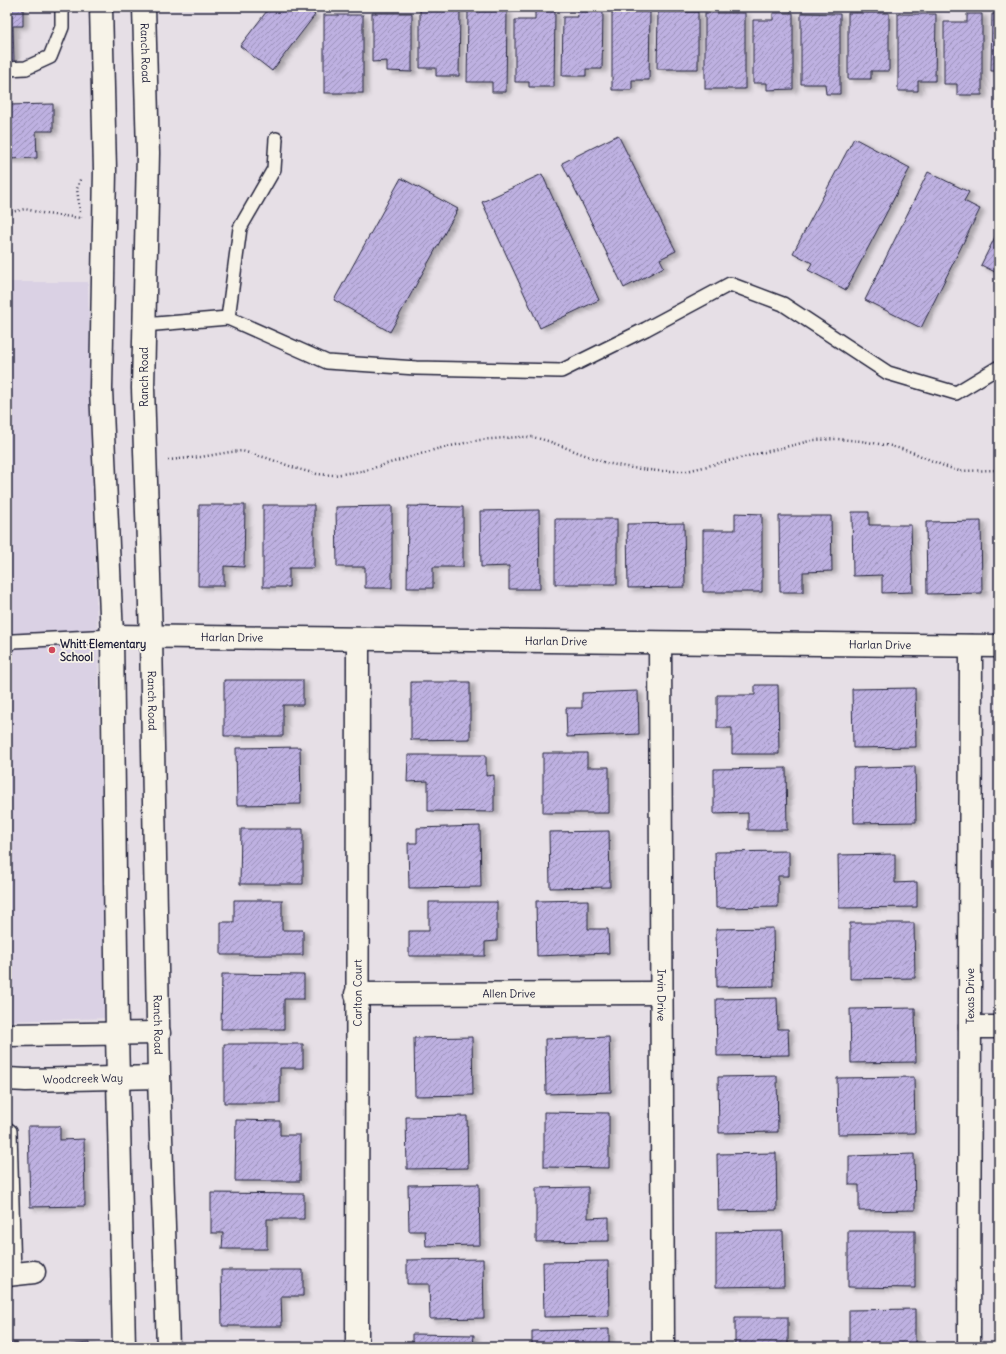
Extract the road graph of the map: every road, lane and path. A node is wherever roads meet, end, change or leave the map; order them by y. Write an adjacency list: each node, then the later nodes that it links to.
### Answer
1 (62, 7): 4 (lane)
2 (101, 7): 11 (street)
3 (144, 7): 7 (street, Ranch Road)
4 (7, 69)
5 (276, 139): 6 (lane)
6 (228, 318): 7 (lane); 8 (lane)
7 (144, 324): 12 (street, Ranch Road)
8 (999, 367)
9 (166, 460): 10 (path)
10 (999, 470)
11 (112, 636): 12 (street, Harlan Drive); 15 (lane); 23 (street)
12 (151, 637): 13 (street, Harlan Drive); 22 (street, Ranch Road)
13 (358, 640): 14 (street, Harlan Drive); 19 (street, Carlton Court)
14 (660, 643): 16 (street, Harlan Drive); 18 (street, Irvin Drive)
15 (7, 646)
16 (971, 646): 17 (street, Harlan Drive); 20 (street, Texas Drive)
17 (999, 646)
18 (661, 993): 19 (street, Allen Drive); 33 (street, Irvin Drive)
19 (356, 994): 32 (street, Carlton Court)
20 (970, 1027): 21 (street); 34 (street, Texas Drive)
21 (999, 1027)
22 (159, 1033): 23 (street); 25 (street, Ranch Road)
23 (117, 1034): 24 (street); 26 (street)
24 (7, 1035)
25 (159, 1077): 26 (street, Woodcreek Way); 31 (street, Ranch Road)
26 (118, 1078): 27 (street, Woodcreek Way); 30 (street)
27 (7, 1079)
28 (7, 1129): 29 (lane)
29 (18, 1274)
30 (124, 1347)
31 (168, 1347)
32 (357, 1347)
33 (663, 1347)
34 (969, 1347)

